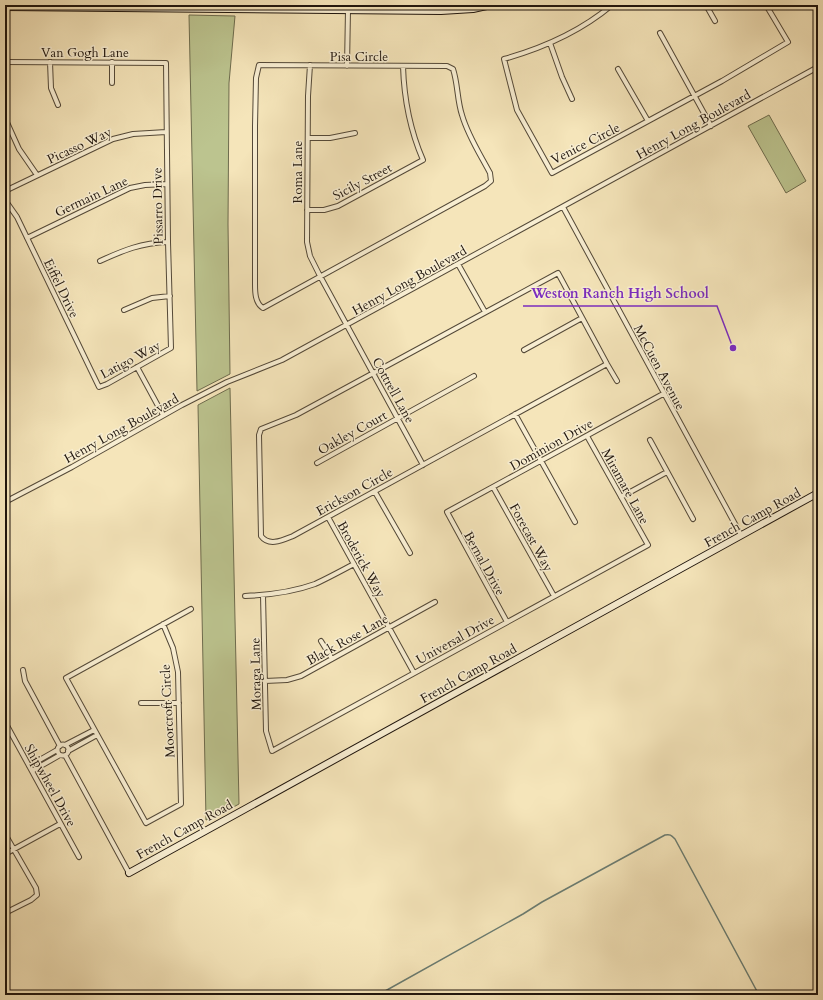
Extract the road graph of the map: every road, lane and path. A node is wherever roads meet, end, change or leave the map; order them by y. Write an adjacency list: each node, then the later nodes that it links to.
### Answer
1 (491, 5): 7 (street)
2 (612, 5): 11 (street, Venice Circle)
3 (706, 5): 9 (street)
4 (766, 5): 22 (street, Venice Circle)
5 (5, 7): 6 (street)
6 (243, 7): 8 (street)
7 (457, 8): 8 (street)
8 (348, 10): 17 (street)
9 (715, 21)
10 (660, 33): 22 (street)
11 (550, 44): 23 (street); 26 (street, Venice Circle)
12 (5, 62): 13 (street, Van Gogh Lane)
13 (50, 62): 14 (street, Van Gogh Lane); 24 (street)
14 (112, 62): 15 (street, Van Gogh Lane); 21 (street)
15 (166, 63): 28 (street, Pissarro Drive)
16 (310, 65): 17 (street, Pisa Circle); 30 (street, Roma Lane); 41 (street, Pisa Circle)
17 (347, 66): 18 (street, Pisa Circle)
18 (403, 66): 36 (street, Sicily Street); 41 (street, Pisa Circle)
19 (818, 67): 27 (street, Henry Long Boulevard)
20 (618, 69): 26 (street)
21 (112, 83)
22 (695, 95): 26 (street, Venice Circle); 27 (street)
23 (572, 99)
24 (58, 105)
25 (5, 118): 31 (street)
26 (648, 121)
27 (711, 126): 35 (street, Henry Long Boulevard)
28 (166, 132): 31 (street, Picasso Way); 32 (street, Pissarro Drive)
29 (355, 133): 30 (street)
30 (308, 138): 36 (street, Roma Lane)
31 (37, 175): 33 (street, Picasso Way)
32 (167, 184): 37 (street, Germain Lane); 38 (street, Pissarro Drive)
33 (5, 191)
34 (5, 200): 37 (street, Eiffel Drive)
35 (563, 207): 40 (street, Henry Long Boulevard); 55 (street, McCuen Avenue)
36 (307, 210): 41 (street, Roma Lane)
37 (27, 238): 54 (street, Eiffel Drive)
38 (168, 242): 39 (street); 42 (street, Pissarro Drive)
39 (100, 262)
40 (458, 264): 44 (street); 46 (street, Henry Long Boulevard)
41 (320, 276): 46 (street)
42 (170, 296): 43 (street); 47 (street, Pissarro Drive)
43 (124, 310)
44 (485, 312): 45 (street, Erickson Circle); 51 (street, Erickson Circle)
45 (582, 318): 48 (street); 49 (street, Erickson Circle)
46 (346, 325): 51 (street, Cottrell Lane); 57 (street, Henry Long Boulevard)
47 (171, 348): 50 (street, Latigo Way)
48 (524, 350)
49 (607, 364): 53 (street); 56 (street, Erickson Circle)
50 (137, 367): 54 (street, Latigo Way); 57 (street)
51 (373, 372): 58 (street, Cottrell Lane); 71 (street, Erickson Circle)
52 (474, 376): 58 (street, Oakley Court)
53 (617, 381)
54 (99, 387)
55 (663, 394): 59 (street, Dominion Drive); 74 (street, McCuen Avenue)
56 (515, 414): 61 (street); 63 (street, Erickson Circle)
57 (163, 415): 69 (street, Henry Long Boulevard)
58 (398, 418): 62 (street, Oakley Court); 63 (street, Cottrell Lane)
59 (587, 436): 61 (street, Dominion Drive); 68 (street, Miramare Lane)
60 (650, 440): 64 (street)
61 (540, 461): 65 (street, Dominion Drive); 73 (street)
62 (317, 463)
63 (423, 465): 66 (street, Erickson Circle)
64 (667, 472): 68 (street); 72 (street)
65 (493, 487): 70 (street, Dominion Drive); 80 (street, Forecast Way)
66 (375, 492): 71 (street, Erickson Circle); 76 (street)
67 (818, 493): 74 (street, French Camp Road)
68 (621, 497): 75 (street, Miramare Lane)
69 (5, 502)
70 (447, 512): 83 (street, Bernal Drive)
71 (328, 517): 77 (street, Broderick Way)
72 (693, 519)
73 (575, 522)
74 (741, 535): 110 (street, French Camp Road)
75 (648, 545): 80 (street, Universal Drive)
76 (410, 553)
77 (354, 564): 78 (street); 85 (street, Broderick Way)
78 (263, 595): 79 (street); 90 (street, Moraga Lane)
79 (245, 596)
80 (554, 596): 83 (street, Universal Drive)
81 (435, 602): 85 (street, Black Rose Lane)
82 (191, 609): 84 (street)
83 (507, 622): 89 (street, Universal Drive)
84 (163, 624): 92 (street, Moorcroft Circle); 94 (street, Moorcroft Circle)
85 (388, 628): 87 (street, Black Rose Lane); 89 (street, Broderick Way)
86 (321, 641): 87 (street)
87 (332, 659): 90 (street, Black Rose Lane)
88 (23, 670): 97 (street)
89 (414, 673): 100 (street, Universal Drive)
90 (265, 681): 100 (street, Moraga Lane)
91 (141, 703): 92 (street)
92 (179, 703): 95 (street, Moorcroft Circle)
93 (5, 722): 103 (street, Shipwheel Drive)
94 (94, 730): 95 (street, Moorcroft Circle); 96 (street)
95 (97, 735): 99 (street)
96 (65, 745): 97 (street); 99 (street)
97 (60, 746): 98 (street)
98 (57, 750): 101 (street); 103 (street)
99 (68, 751): 102 (street)
100 (272, 751)
101 (60, 755): 102 (street); 104 (street)
102 (65, 755): 110 (street)
103 (29, 766): 104 (street, Shipwheel Drive)
104 (32, 771): 105 (street, Shipwheel Drive)
105 (60, 824): 107 (street); 109 (street, Shipwheel Drive)
106 (5, 834): 107 (street)
107 (13, 849): 108 (street); 111 (street)
108 (5, 854)
109 (79, 857)
110 (129, 872)
111 (5, 913)

